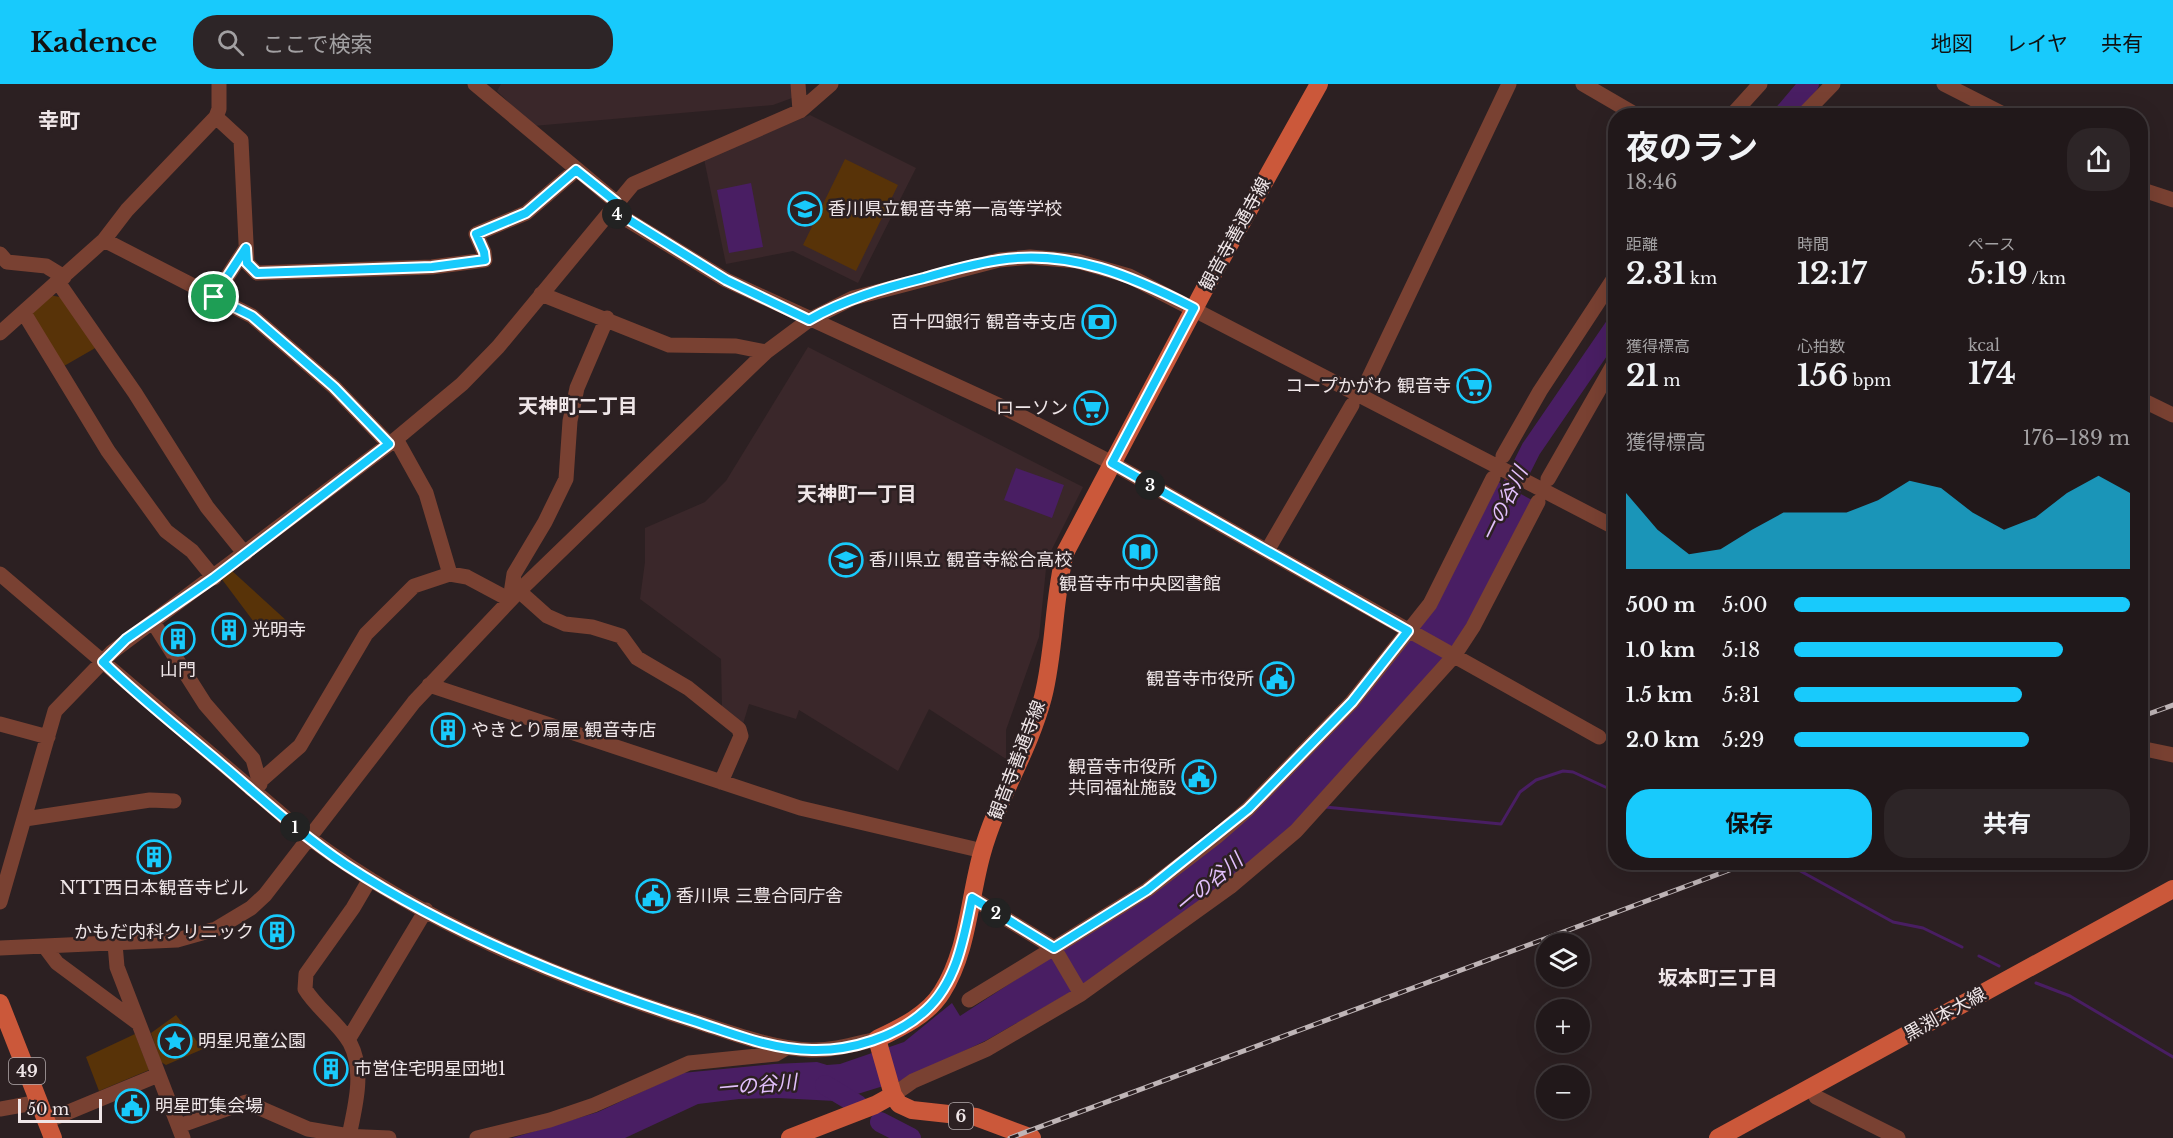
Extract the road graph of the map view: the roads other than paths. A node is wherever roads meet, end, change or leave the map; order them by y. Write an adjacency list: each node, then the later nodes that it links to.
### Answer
1 (219, 84): 16 (street)
2 (475, 84): 17 (street)
3 (798, 84): 15 (street)
4 (831, 84): 15 (street)
5 (1319, 84): 28 (main road, 観音寺善通寺線)
6 (1509, 84): 35 (street)
7 (1583, 84): 11 (street)
8 (1760, 84): 12 (street)
9 (1833, 84): 13 (street)
10 (1944, 84): 14 (street)
11 (1624, 108)
12 (1738, 108)
13 (1810, 108)
14 (1991, 108)
15 (800, 111): 20 (street)
16 (216, 117): 21 (street); 22 (street)
17 (576, 170): 20 (street); 22 (street)
18 (2148, 192): 19 (street)
19 (2173, 200)
20 (615, 206): 26 (street); 31 (street)
21 (104, 240): 24 (street); 27 (street)
22 (246, 248): 27 (street)
23 (0, 254): 24 (street)
24 (61, 280): 29 (street); 45 (street)
25 (1608, 287): 41 (street)
26 (541, 294): 30 (street); 39 (street)
27 (214, 297): 39 (street)
28 (1194, 308): 31 (street); 40 (main road, 観音寺善通寺線); 41 (street)
29 (24, 313): 32 (street); 48 (street)
30 (607, 318): 33 (street); 49 (street)
31 (809, 320): 33 (street); 40 (street)
32 (0, 333)
33 (766, 352): 49 (street)
34 (1608, 374): 42 (street)
35 (1365, 384)
36 (2148, 403): 38 (street)
37 (1352, 405): 44 (street)
38 (2173, 415)
39 (393, 442): 45 (street); 47 (street)
40 (1112, 463): 44 (street); 68 (main road, 観音寺善通寺線)
41 (1498, 467): 42 (street); 51 (street)
42 (1543, 490): 43 (street); 52 (street)
43 (1608, 524)
44 (1267, 551): 51 (street)
45 (245, 554): 48 (street)
46 (0, 574): 53 (street)
47 (450, 574): 49 (street); 63 (street)
48 (214, 578): 50 (street)
49 (514, 596): 54 (street); 62 (street)
50 (153, 622): 53 (street); 63 (street)
51 (1408, 631): 52 (street); 77 (street)
52 (1454, 656): 57 (street); 78 (street)
53 (103, 662): 56 (street); 63 (street)
54 (429, 685): 62 (street); 66 (street)
55 (0, 724): 56 (street)
56 (48, 736): 65 (street)
57 (1599, 737)
58 (2148, 748): 59 (street)
59 (2173, 753)
60 (2148, 757): 61 (street)
61 (2173, 762)
62 (721, 782): 68 (street)
63 (255, 787): 66 (street)
64 (174, 801): 65 (street)
65 (27, 813): 67 (street)
66 (308, 837): 69 (street); 74 (street)
67 (8, 844): 72 (street)
68 (983, 851): 71 (main road, 観音寺善通寺線)
69 (370, 879): 73 (street); 82 (street)
70 (2173, 890): 99 (main road, 黒渕本大線)
71 (972, 898): 77 (street); 83 (main road, 観音寺善通寺線)
72 (0, 902)
73 (426, 910): 82 (street); 84 (street)
74 (115, 944): 75 (street); 81 (street)
75 (45, 947): 76 (street); 81 (street)
76 (0, 948)
77 (1054, 948): 78 (street); 79 (street)
78 (1081, 994): 86 (street)
79 (969, 1000)
80 (0, 1003): 88 (main road, 49)
81 (138, 1023): 85 (street)
82 (348, 1040): 92 (street)
83 (878, 1043): 84 (street); 86 (main road)
84 (786, 1048): 96 (street)
85 (158, 1075): 90 (street); 91 (street)
86 (891, 1091): 97 (main road); 98 (main road, 6)
87 (1816, 1097): 100 (street)
88 (39, 1102): 89 (street); 90 (main road, 49)
89 (0, 1109)
90 (47, 1121): 93 (main road, 49)
91 (181, 1132): 92 (street)
92 (349, 1136): 94 (street); 95 (street)
93 (53, 1138)
94 (324, 1138)
95 (389, 1138)
96 (477, 1138)
97 (790, 1138)
98 (1032, 1138)
99 (1718, 1138)
100 (1898, 1138)

